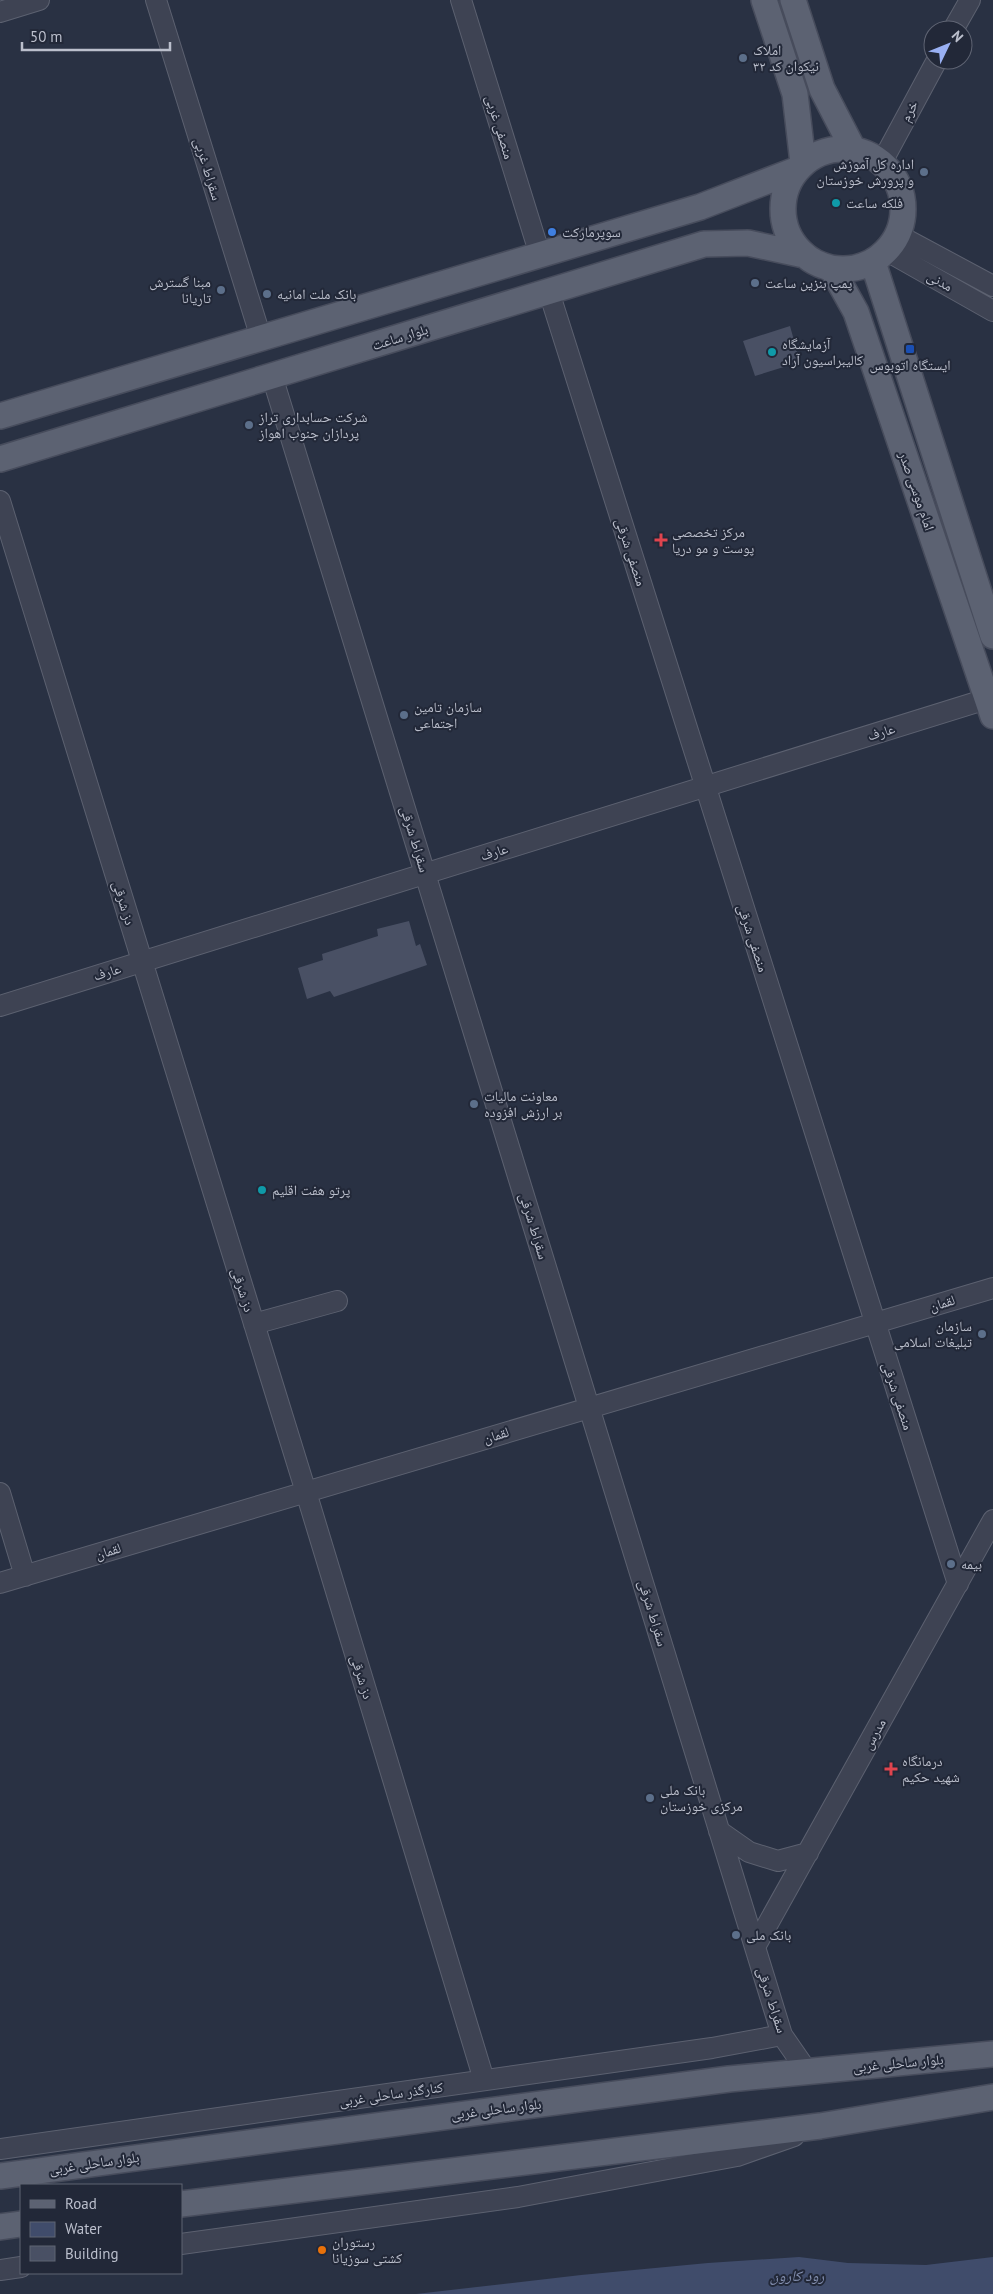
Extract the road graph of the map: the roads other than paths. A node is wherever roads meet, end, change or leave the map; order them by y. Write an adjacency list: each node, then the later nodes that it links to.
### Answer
1 (39, 0): 7 (street)
2 (156, 0): 20 (street, سقراط غربی)
3 (461, 0): 14 (street, منصفی غربی)
4 (764, 0): 12 (main road)
5 (793, 0): 10 (main road)
6 (970, 0): 8 (street)
7 (0, 12)
8 (959, 20)
9 (932, 70): 11 (street, خرم)
10 (853, 149): 11 (main road); 12 (main road)
11 (882, 162): 13 (main road)
12 (799, 166): 14 (main road); 15 (main road)
13 (886, 249): 16 (main road); 17 (street, مدنی); 19 (street, مدنی); 25 (main road, امام موسی صدر)
14 (540, 254): 20 (main road)
15 (804, 255): 16 (main road); 18 (main road, بلوار ساعت)
16 (832, 269): 26 (main road, امام موسی صدر)
17 (993, 286)
18 (549, 292): 21 (main road, بلوار ساعت); 27 (street, منصفی شرقی)
19 (993, 311)
20 (261, 338): 22 (main road)
21 (272, 376): 23 (main road, بلوار ساعت); 28 (street, سقراط شرقی)
22 (0, 416)
23 (0, 459)
24 (0, 500): 29 (street, دز شرقی)
25 (993, 636)
26 (991, 704): 27 (street, عارف)
27 (705, 787): 28 (street, عارف); 33 (street, منصفی شرقی)
28 (425, 874): 29 (street, عارف); 35 (street, سقراط شرقی)
29 (142, 962): 30 (street, عارف); 34 (street, دز شرقی)
30 (0, 1006)
31 (993, 1288): 33 (street, لقمان)
32 (337, 1301): 34 (street)
33 (875, 1323): 35 (street, لقمان); 41 (street, منصفی شرقی)
34 (254, 1324): 36 (street, دز شرقی)
35 (589, 1408): 36 (street, لقمان); 42 (street, سقراط شرقی)
36 (306, 1492): 39 (street, لقمان); 50 (street, دز شرقی)
37 (0, 1493): 39 (street)
38 (993, 1520): 41 (street, مدرس)
39 (25, 1576): 40 (street, لقمان)
40 (0, 1583)
41 (958, 1584): 43 (street, مدرس)
42 (720, 1831): 43 (street); 44 (street, سقراط شرقی)
43 (808, 1853): 44 (street, مدرس)
44 (755, 1947): 45 (street, سقراط شرقی)
45 (782, 2035): 49 (street, سقراط شرقی); 50 (street, کنارگذر ساحلی غربی)
46 (993, 2044): 48 (main road)
47 (993, 2054): 48 (main road, بلوار ساحلی غربی)
48 (968, 2057): 49 (main road, بلوار ساحلی غربی)
49 (807, 2071): 54 (main road, بلوار ساحلی غربی)
50 (484, 2080): 53 (street, کنارگذر ساحلی غربی)
51 (993, 2096): 52 (main road)
52 (820, 2126): 55 (main road); 58 (street)
53 (0, 2148)
54 (0, 2176)
55 (182, 2204)
56 (20, 2224): 57 (main road)
57 (0, 2227)
58 (182, 2244)
59 (20, 2266): 60 (street)
60 (0, 2270)

